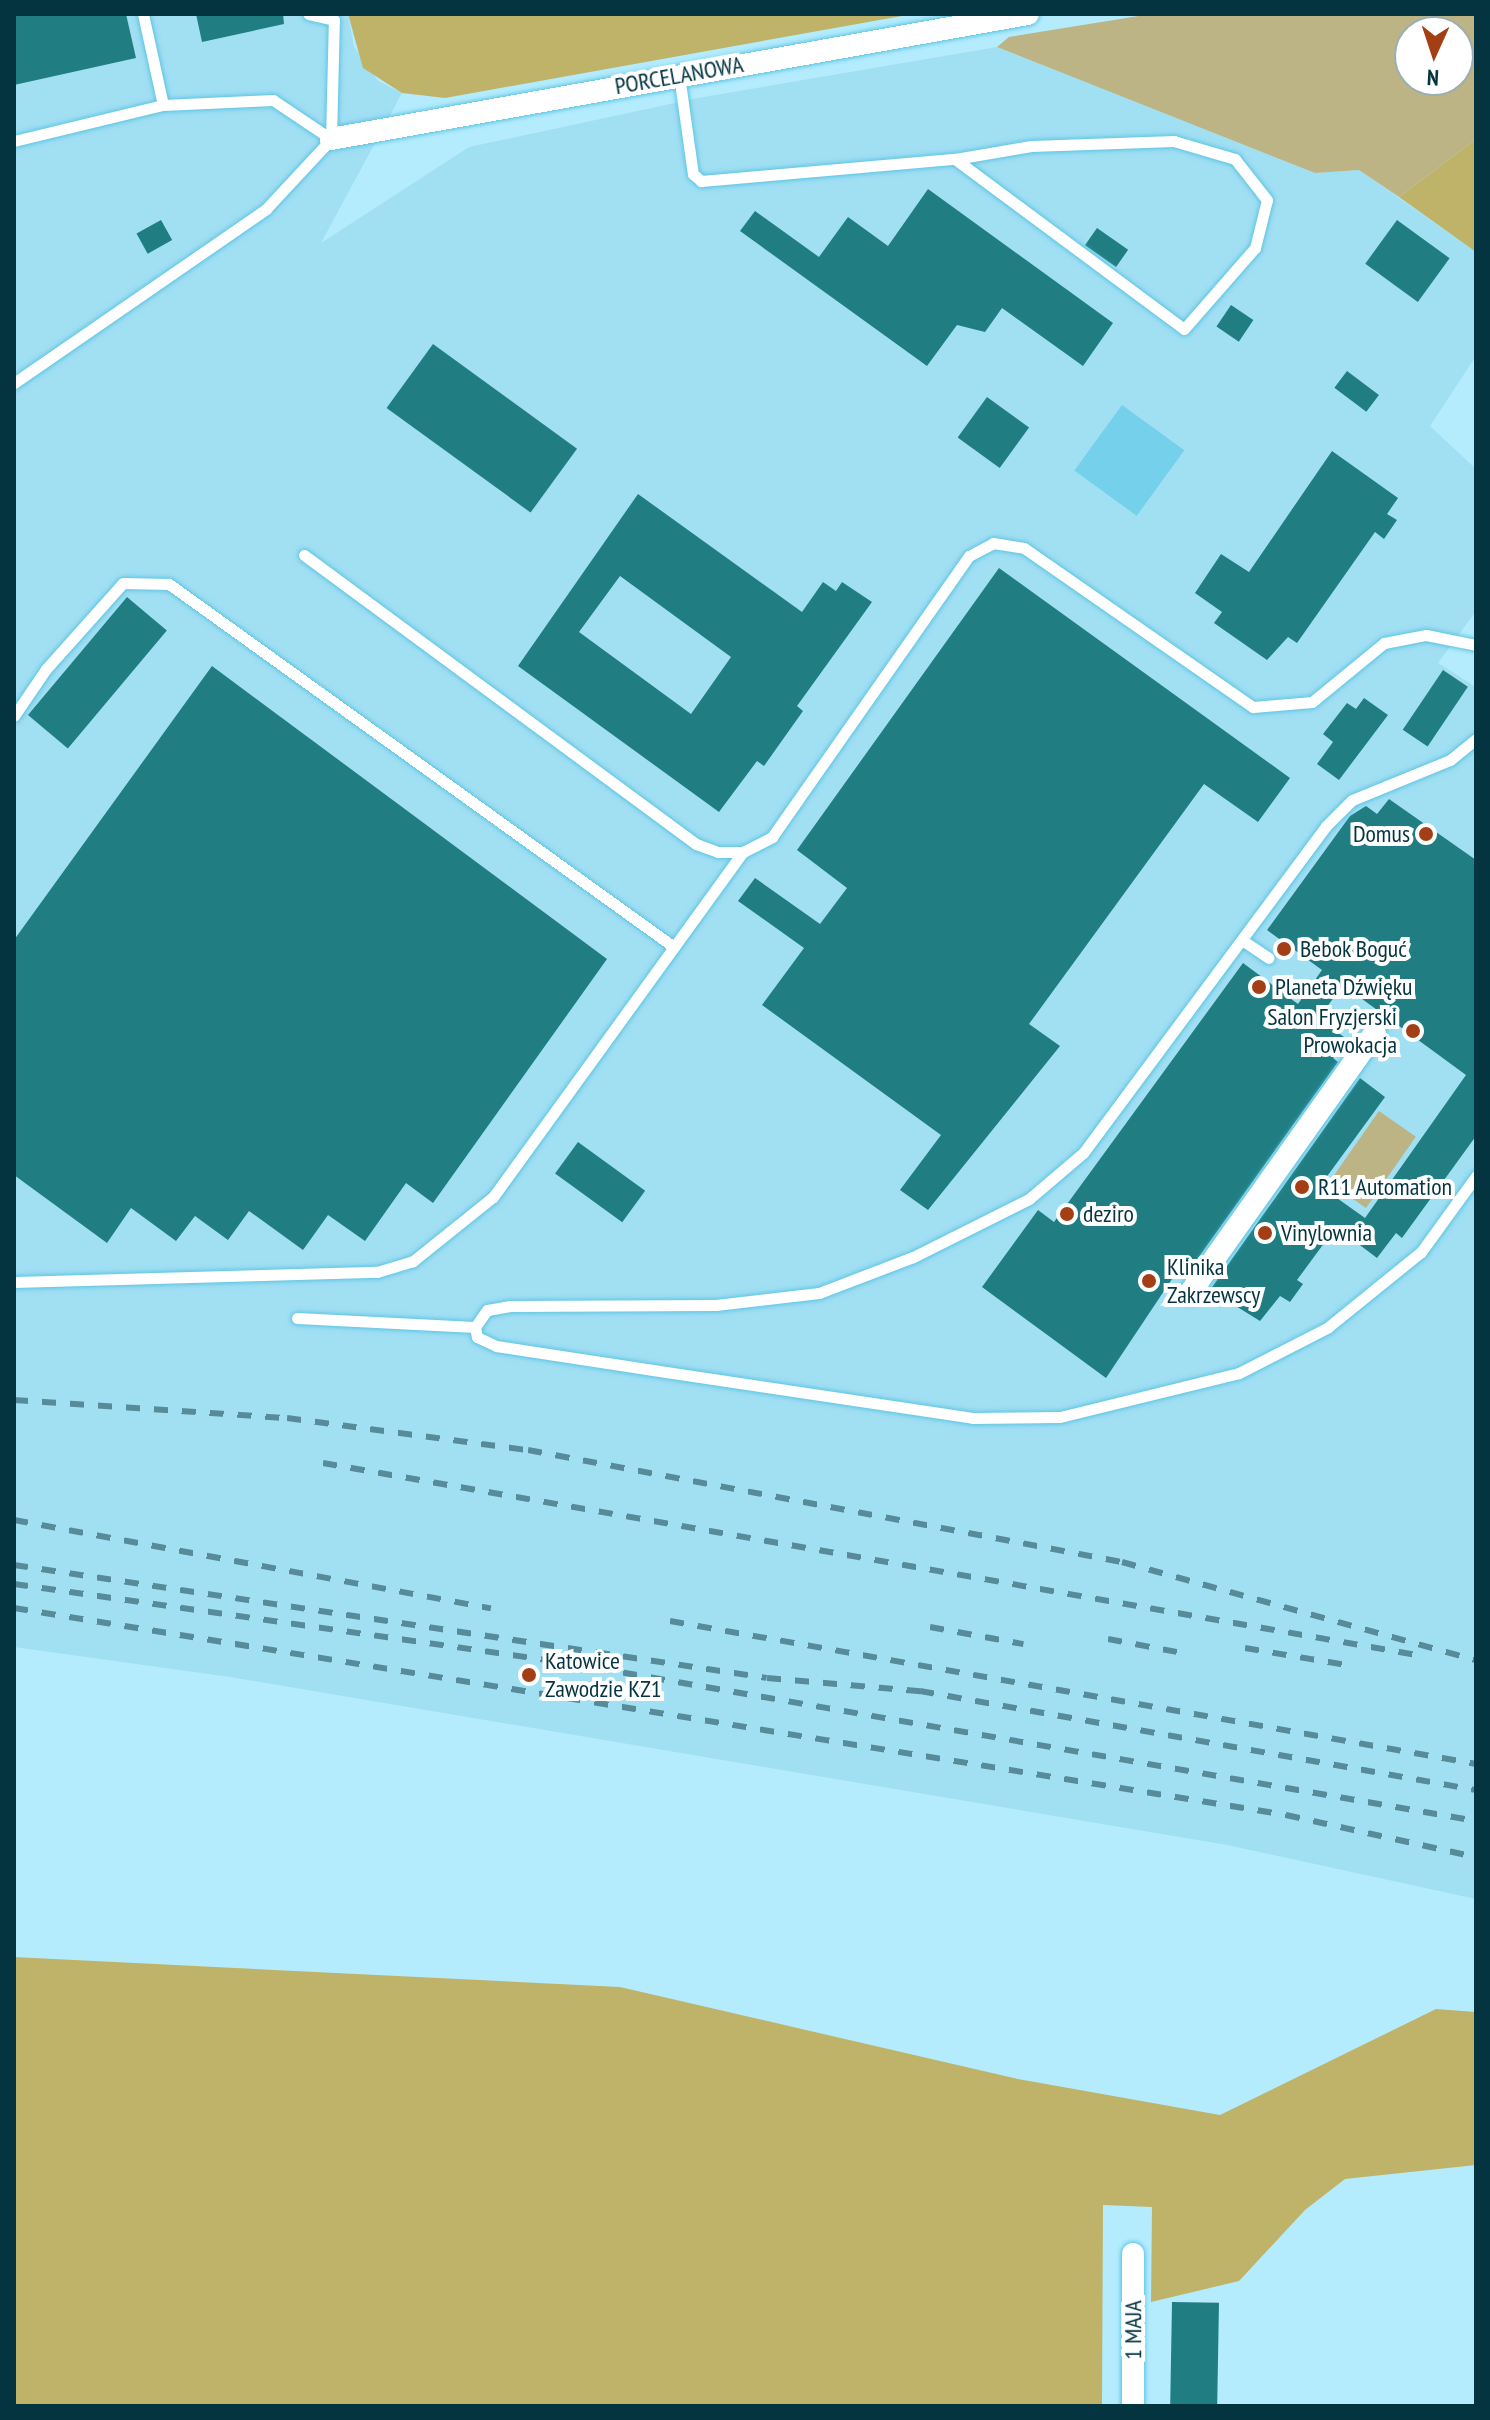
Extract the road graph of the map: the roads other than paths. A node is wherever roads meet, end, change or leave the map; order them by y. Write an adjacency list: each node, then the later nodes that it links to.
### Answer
1 (143, 14): 5 (lane)
2 (309, 14): 6 (lane)
3 (1028, 14): 4 (street, PORCELANOWA)
4 (679, 75): 6 (street, PORCELANOWA); 8 (lane)
5 (163, 105): 6 (lane); 7 (lane)
6 (331, 139): 9 (lane)
7 (14, 141)
8 (955, 159): 8 (lane)
9 (14, 383)
10 (304, 555): 14 (lane)
11 (1476, 645): 14 (lane)
12 (14, 716): 16 (lane)
13 (1476, 739): 15 (lane)
14 (743, 852): 16 (lane)
15 (1242, 940): 17 (lane); 23 (lane)
16 (674, 947): 20 (lane)
17 (1269, 958)
18 (1375, 1033): 21 (street)
19 (1476, 1176): 23 (lane)
20 (14, 1282)
21 (1190, 1293)
22 (297, 1318): 23 (lane)
23 (475, 1327)
24 (1133, 2254): 25 (street, 1 MAJA)
25 (1133, 2406)

